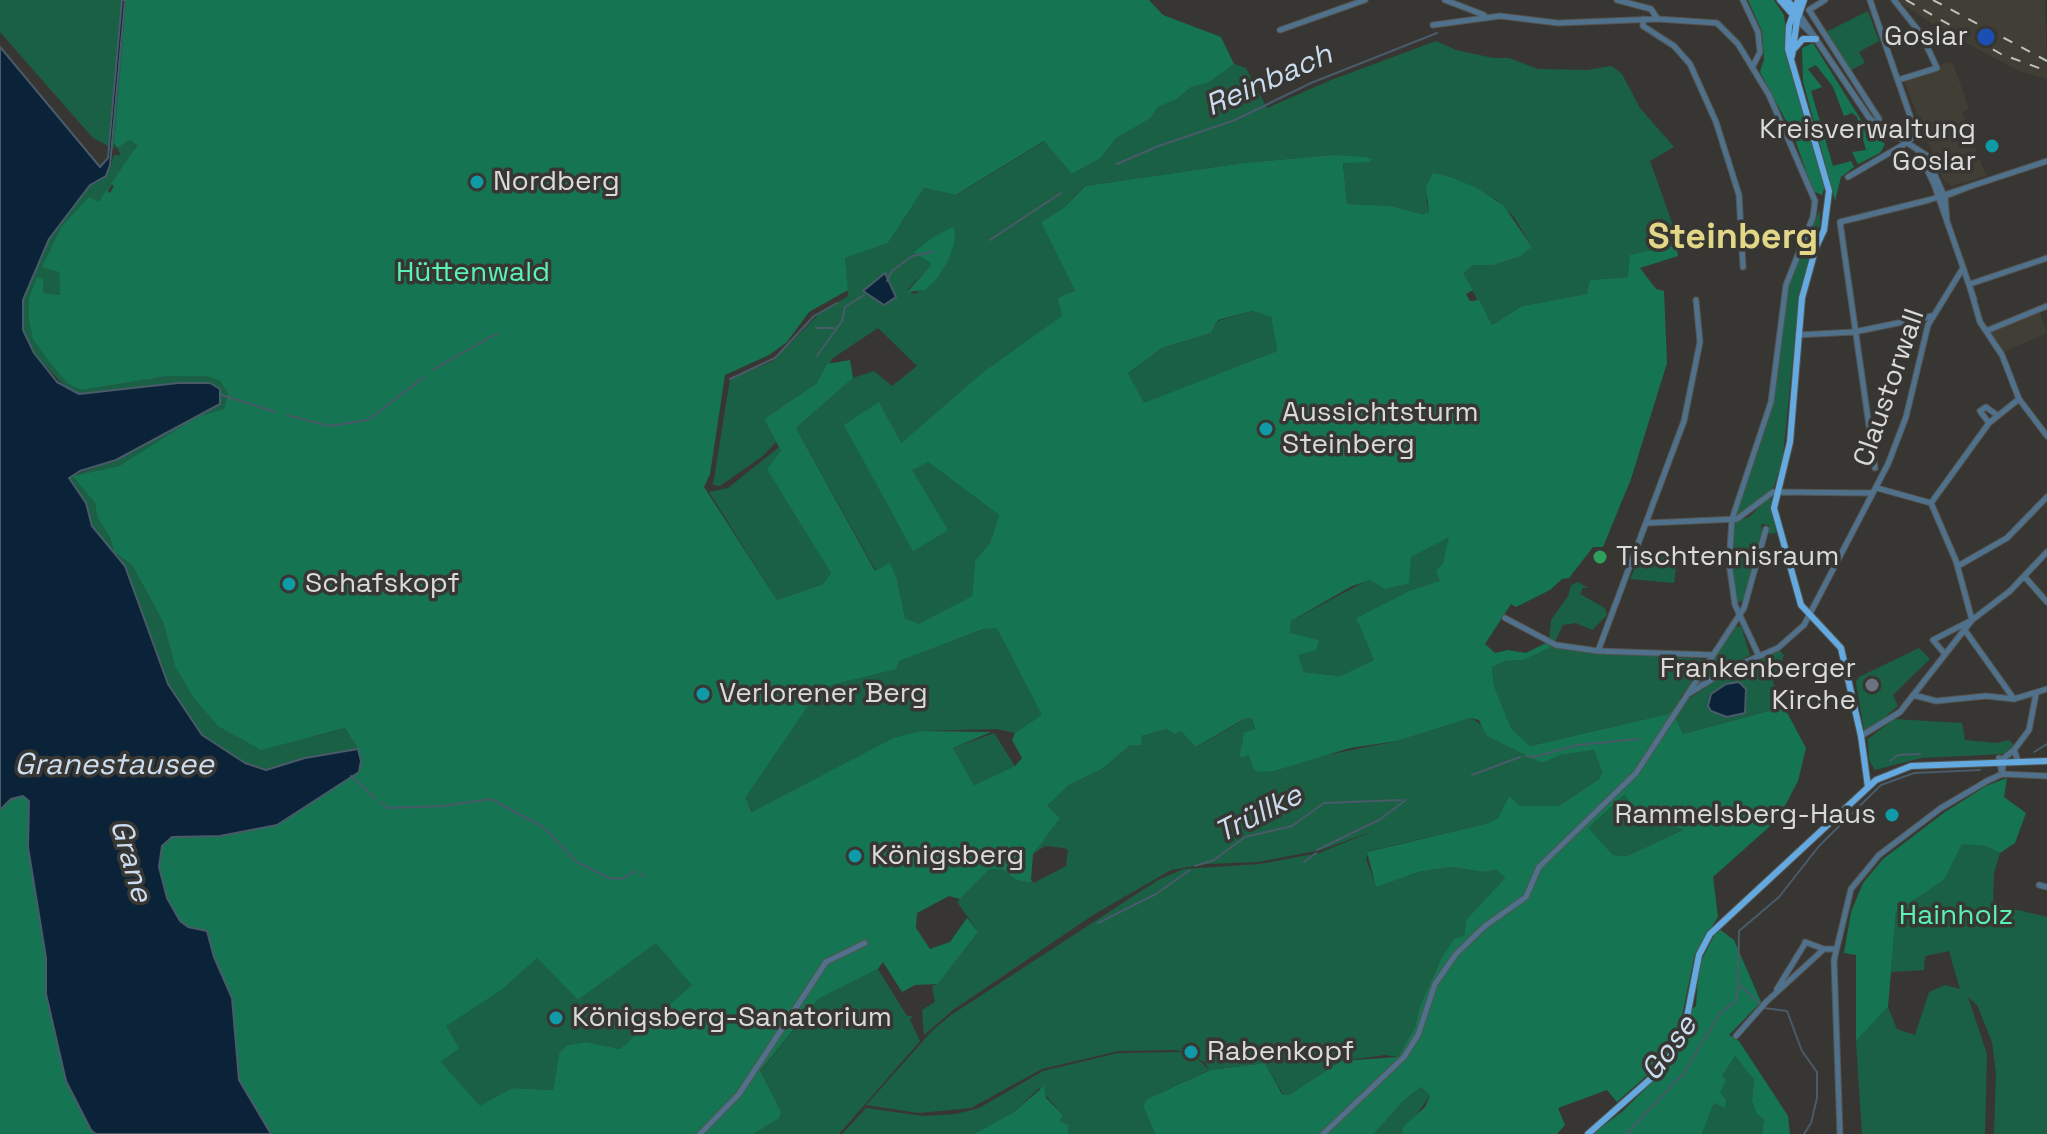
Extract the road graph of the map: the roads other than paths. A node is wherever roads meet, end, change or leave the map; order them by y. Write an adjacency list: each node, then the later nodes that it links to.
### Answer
1 (1365, 0): 17 (street)
2 (1445, 0): 13 (street)
3 (1617, 0): 15 (street)
4 (1743, 0): 21 (street)
5 (1780, 0): 12 (main road)
6 (1787, 0): 12 (main road)
7 (1798, 0): 12 (main road)
8 (1804, 0): 12 (main road)
9 (1825, 0): 23 (street)
10 (1870, 0): 22 (street)
11 (1894, 0): 22 (street)
12 (1796, 15): 18 (street); 19 (main road); 20 (main road)
13 (1484, 16): 14 (street); 16 (street)
14 (1643, 19): 15 (street); 33 (street)
15 (1658, 19): 21 (street)
16 (1433, 25)
17 (1280, 30)
18 (1816, 39): 19 (main road); 23 (street)
19 (1793, 50): 20 (main road)
20 (1791, 60): 31 (main road)
21 (1753, 66): 30 (street)
22 (1898, 80): 25 (street)
23 (1877, 125): 24 (street)
24 (1889, 134): 25 (street); 26 (street)
25 (1908, 142): 26 (street); 29 (street)
26 (1890, 153): 28 (street)
27 (2047, 161): 29 (street)
28 (1848, 177)
29 (1942, 195): 34 (street); 41 (street)
30 (1815, 201): 31 (street); 53 (street)
31 (1827, 202): 42 (main road)
32 (2047, 258): 35 (street, Claustorwall)
33 (1743, 267)
34 (1963, 268): 35 (street); 36 (street, Claustorwall)
35 (1968, 281): 36 (street, Claustorwall); 40 (street)
36 (1954, 285): 39 (street, Claustorwall)
37 (1696, 300): 54 (street)
38 (2047, 306): 40 (street)
39 (1932, 316): 41 (street); 48 (street, Claustorwall)
40 (1986, 331): 43 (street)
41 (1854, 332): 42 (street); 47 (street)
42 (1798, 335): 49 (main road)
43 (2019, 399): 44 (street); 46 (street)
44 (1997, 415): 45 (street); 45 (street)
45 (1989, 423): 52 (street)
46 (2047, 436)
47 (1875, 468)
48 (1877, 488): 50 (street, Claustorwall); 52 (street)
49 (1776, 492): 50 (street); 53 (street); 61 (main road)
50 (1871, 493): 61 (street, Claustorwall)
51 (2047, 497): 57 (street)
52 (1931, 503): 57 (street)
53 (1732, 519): 54 (street); 60 (street)
54 (1648, 523): 65 (street)
55 (1766, 529): 60 (street)
56 (2047, 552): 58 (street)
57 (1958, 566): 63 (street)
58 (2024, 576): 59 (street); 63 (street)
59 (2047, 602)
60 (1739, 613): 67 (street); 68 (street)
61 (1809, 617): 67 (street, Claustorwall); 74 (main road)
62 (1505, 618): 65 (street)
63 (1972, 620): 64 (street); 66 (street)
64 (1964, 629): 66 (street); 73 (street)
65 (1598, 651): 68 (street)
66 (1944, 653): 71 (street)
67 (1759, 654): 72 (street, Claustorwall)
68 (1713, 655): 72 (street)
69 (2047, 689): 70 (street)
70 (2036, 694): 73 (street); 75 (street)
71 (1913, 695): 73 (street); 74 (street)
72 (1684, 696): 91 (street)
73 (2014, 699)
74 (1861, 736): 78 (main road)
75 (2015, 754): 76 (main road); 77 (main road)
76 (2002, 760): 77 (main road); 79 (main road); 80 (street)
77 (2047, 760)
78 (1866, 768): 79 (main road); 82 (main road)
79 (1886, 774): 82 (main road)
80 (2002, 774): 81 (street); 87 (street)
81 (2047, 776)
82 (1870, 786): 92 (main road)
83 (2039, 885): 84 (street)
84 (2047, 887)
85 (865, 943): 90 (street)
86 (1824, 949): 87 (street); 88 (street); 88 (street)
87 (1835, 949): 93 (street)
88 (1772, 996): 89 (street)
89 (1736, 1036)
90 (700, 1134)
91 (1323, 1134)
92 (1588, 1134)
93 (1840, 1134)

